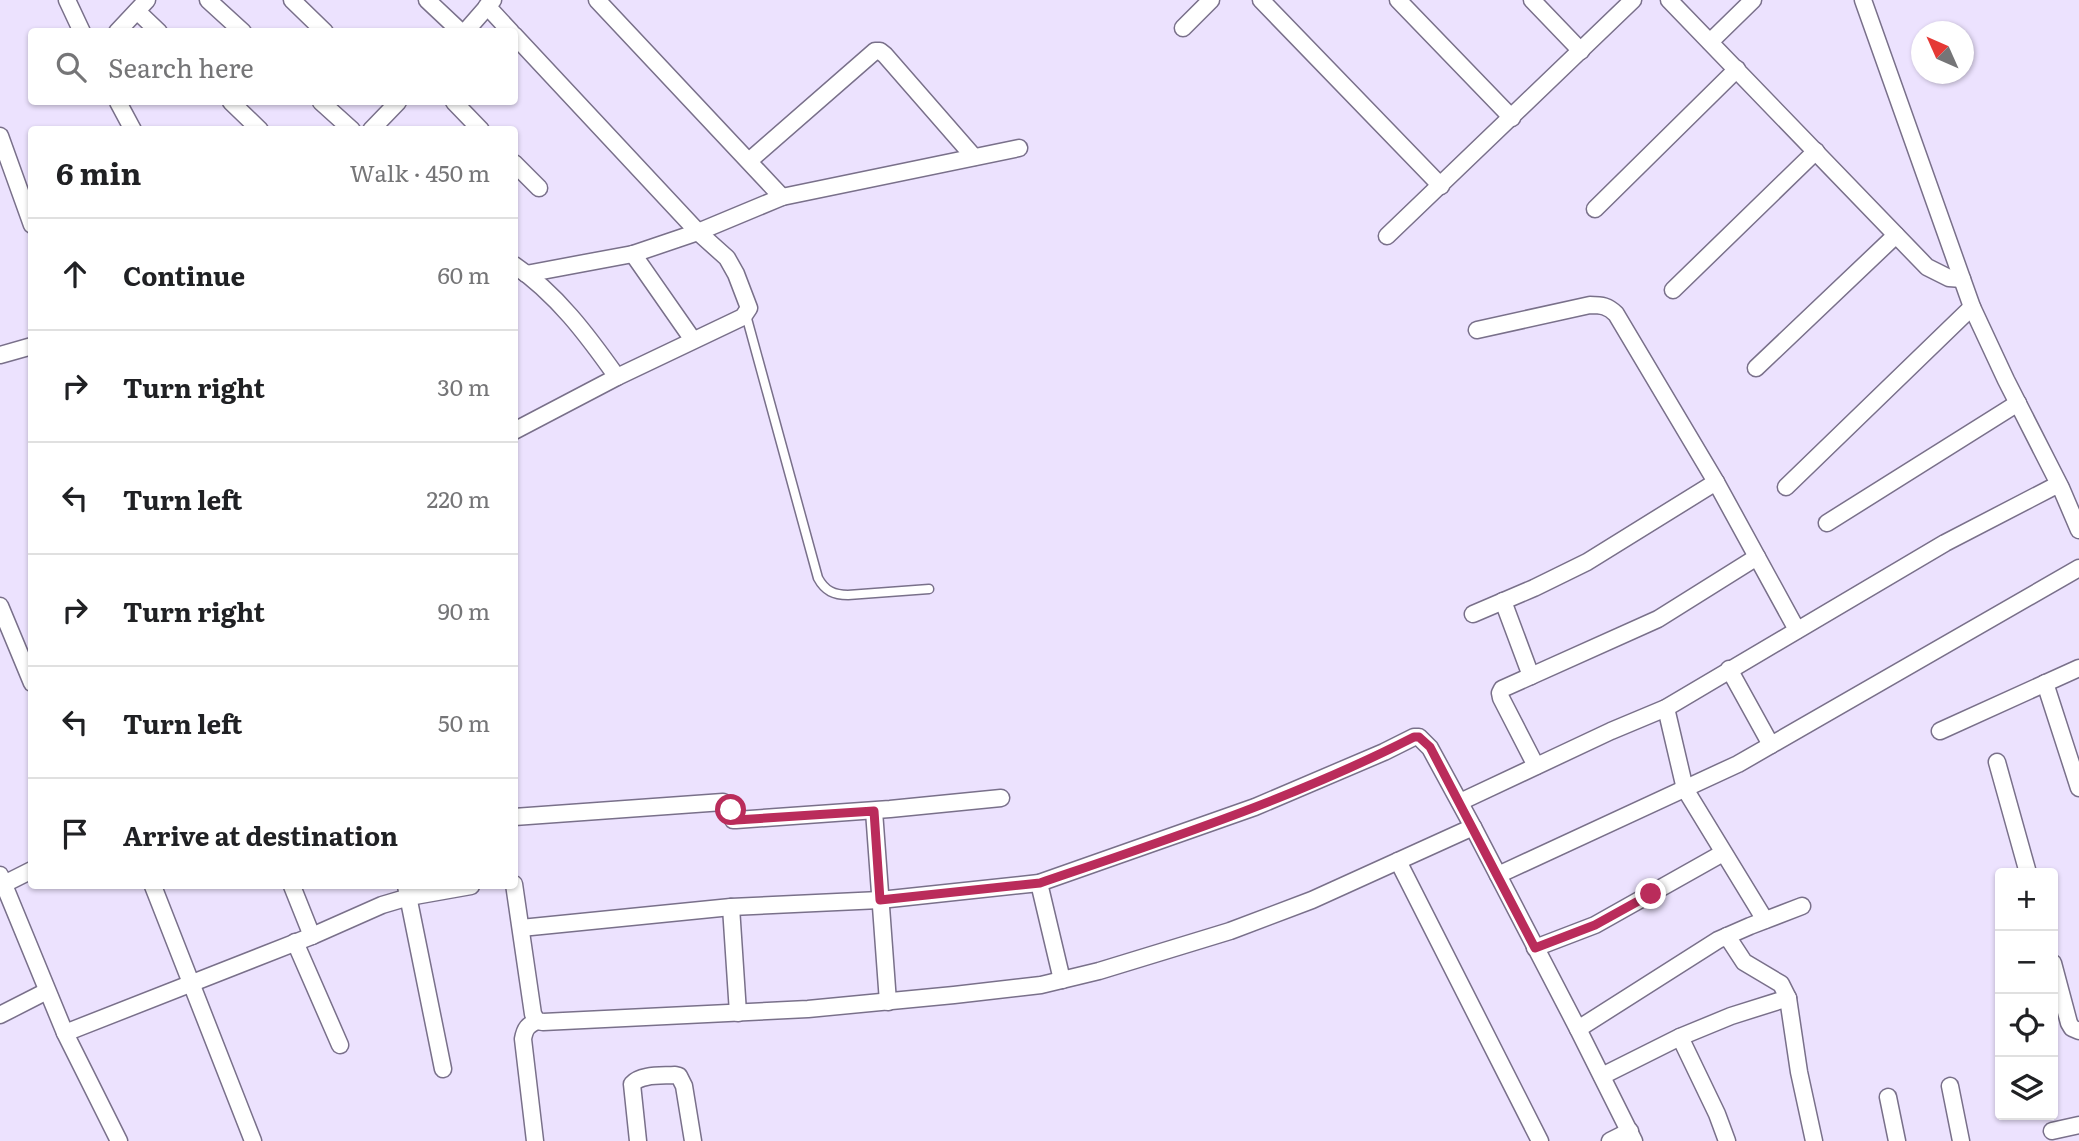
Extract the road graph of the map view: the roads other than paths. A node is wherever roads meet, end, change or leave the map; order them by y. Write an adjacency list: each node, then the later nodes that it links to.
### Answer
1 (67, 0): 16 (street)
2 (208, 0): 19 (street)
3 (292, 0): 20 (street)
4 (427, 0): 21 (street)
5 (597, 0): 44 (street)
6 (1211, 0): 24 (street)
7 (1261, 0): 46 (street)
8 (1398, 0): 34 (street)
9 (1532, 0): 27 (street)
10 (1633, 0): 27 (street)
11 (1669, 0): 26 (street)
12 (1753, 0): 26 (street)
13 (1863, 0): 56 (street)
14 (490, 3): 22 (street); 23 (street)
15 (142, 5): 17 (street); 18 (street)
16 (80, 28)
17 (121, 28)
18 (156, 28)
19 (239, 28)
20 (321, 28)
21 (458, 28)
22 (467, 28)
23 (508, 28)
24 (1183, 28)
25 (518, 39): 51 (street)
26 (1710, 42): 28 (street)
27 (1581, 51): 34 (street)
28 (1737, 69): 42 (street); 49 (street)
29 (120, 105): 35 (street)
30 (234, 105): 36 (street)
31 (324, 105): 37 (street)
32 (395, 105): 38 (street)
33 (457, 105): 39 (street)
34 (1512, 118): 46 (street)
35 (131, 126)
36 (256, 126)
37 (348, 126)
38 (375, 126)
39 (477, 126)
40 (0, 136): 50 (street)
41 (1019, 148): 43 (street)
42 (1815, 150): 52 (street); 57 (street)
43 (974, 157): 44 (street); 48 (street)
44 (749, 161): 48 (street)
45 (518, 167): 47 (street)
46 (1441, 186): 53 (street)
47 (539, 188)
48 (782, 197): 51 (street)
49 (1595, 209)
50 (28, 214)
51 (698, 232): 54 (street); 59 (street)
52 (1896, 235): 56 (street); 64 (street)
53 (1387, 236)
54 (633, 254): 55 (street); 61 (street)
55 (518, 268): 65 (street)
56 (1962, 279): 58 (street)
57 (1673, 290)
58 (1972, 307): 66 (street); 70 (street)
59 (746, 315): 61 (street); 75 (lane)
60 (1478, 330): 68 (street)
61 (693, 340): 65 (street)
62 (28, 347): 63 (street)
63 (0, 355)
64 (1756, 368)
65 (617, 377): 67 (street)
66 (2018, 403): 69 (street); 71 (street)
67 (518, 429)
68 (1716, 482): 73 (street); 76 (street)
69 (2060, 486): 72 (street); 79 (street)
70 (1786, 487)
71 (1827, 523)
72 (2079, 530)
73 (1757, 557): 79 (street); 83 (street)
74 (2079, 568): 87 (street)
75 (929, 589)
76 (1503, 601): 78 (street); 83 (street)
77 (0, 606): 82 (street)
78 (1473, 614)
79 (1797, 630): 81 (street)
80 (2079, 668): 84 (street)
81 (1729, 670): 85 (street); 87 (street)
82 (28, 673)
83 (1531, 676): 89 (street)
84 (2045, 683): 86 (street); 90 (street)
85 (1666, 708): 89 (street); 91 (street)
86 (1940, 731)
87 (1771, 745): 91 (street)
88 (1997, 762): 99 (street)
89 (1536, 766): 93 (street)
90 (2079, 788)
91 (1685, 789): 97 (street); 101 (street)
92 (1001, 798): 94 (street)
93 (1460, 802): 96 (street); 103 (street)
94 (874, 811): 95 (street); 109 (street)
95 (518, 817)
96 (1473, 827): 98 (street); 101 (street)
97 (1723, 853): 112 (street); 117 (street)
98 (1398, 861): 118 (street); 144 (street)
99 (2027, 868)
100 (28, 872): 102 (street)
101 (1498, 875): 117 (street)
102 (1, 882): 121 (street)
103 (1040, 883): 109 (street); 118 (street)
104 (154, 889): 120 (street)
105 (293, 889): 114 (street)
106 (433, 889): 108 (street)
107 (515, 889): 113 (street)
108 (407, 891): 114 (street); 132 (street)
109 (880, 900): 111 (street); 123 (street)
110 (1802, 906): 112 (street)
111 (731, 907): 113 (street); 124 (street)
112 (1765, 920): 115 (street)
113 (521, 928): 126 (street)
114 (312, 936): 116 (street)
115 (1727, 936): 122 (street); 127 (street)
116 (295, 942): 120 (street); 131 (street)
117 (1535, 948): 127 (street)
118 (1062, 980): 123 (street)
119 (2058, 982): 128 (street)
120 (192, 984): 129 (street); 140 (street)
121 (47, 991): 125 (street); 129 (street)
122 (1788, 998): 130 (street); 147 (street)
123 (888, 1002): 124 (street)
124 (738, 1013): 126 (street)
125 (0, 1015)
126 (537, 1021): 141 (street)
127 (1578, 1029): 133 (street)
128 (2079, 1031)
129 (65, 1032): 139 (street)
130 (1680, 1037): 133 (street); 146 (street)
131 (340, 1045)
132 (443, 1069)
133 (1602, 1076): 138 (street)
134 (1950, 1086): 149 (street)
135 (1888, 1097): 148 (street)
136 (2079, 1125): 137 (street)
137 (2052, 1129)
138 (1632, 1136): 145 (street)
139 (119, 1141)
140 (253, 1141)
141 (535, 1141)
142 (638, 1141): 143 (street)
143 (692, 1141)
144 (1540, 1141)
145 (1610, 1141)
146 (1727, 1141)
147 (1814, 1141)
148 (1896, 1141)
149 (1961, 1141)

